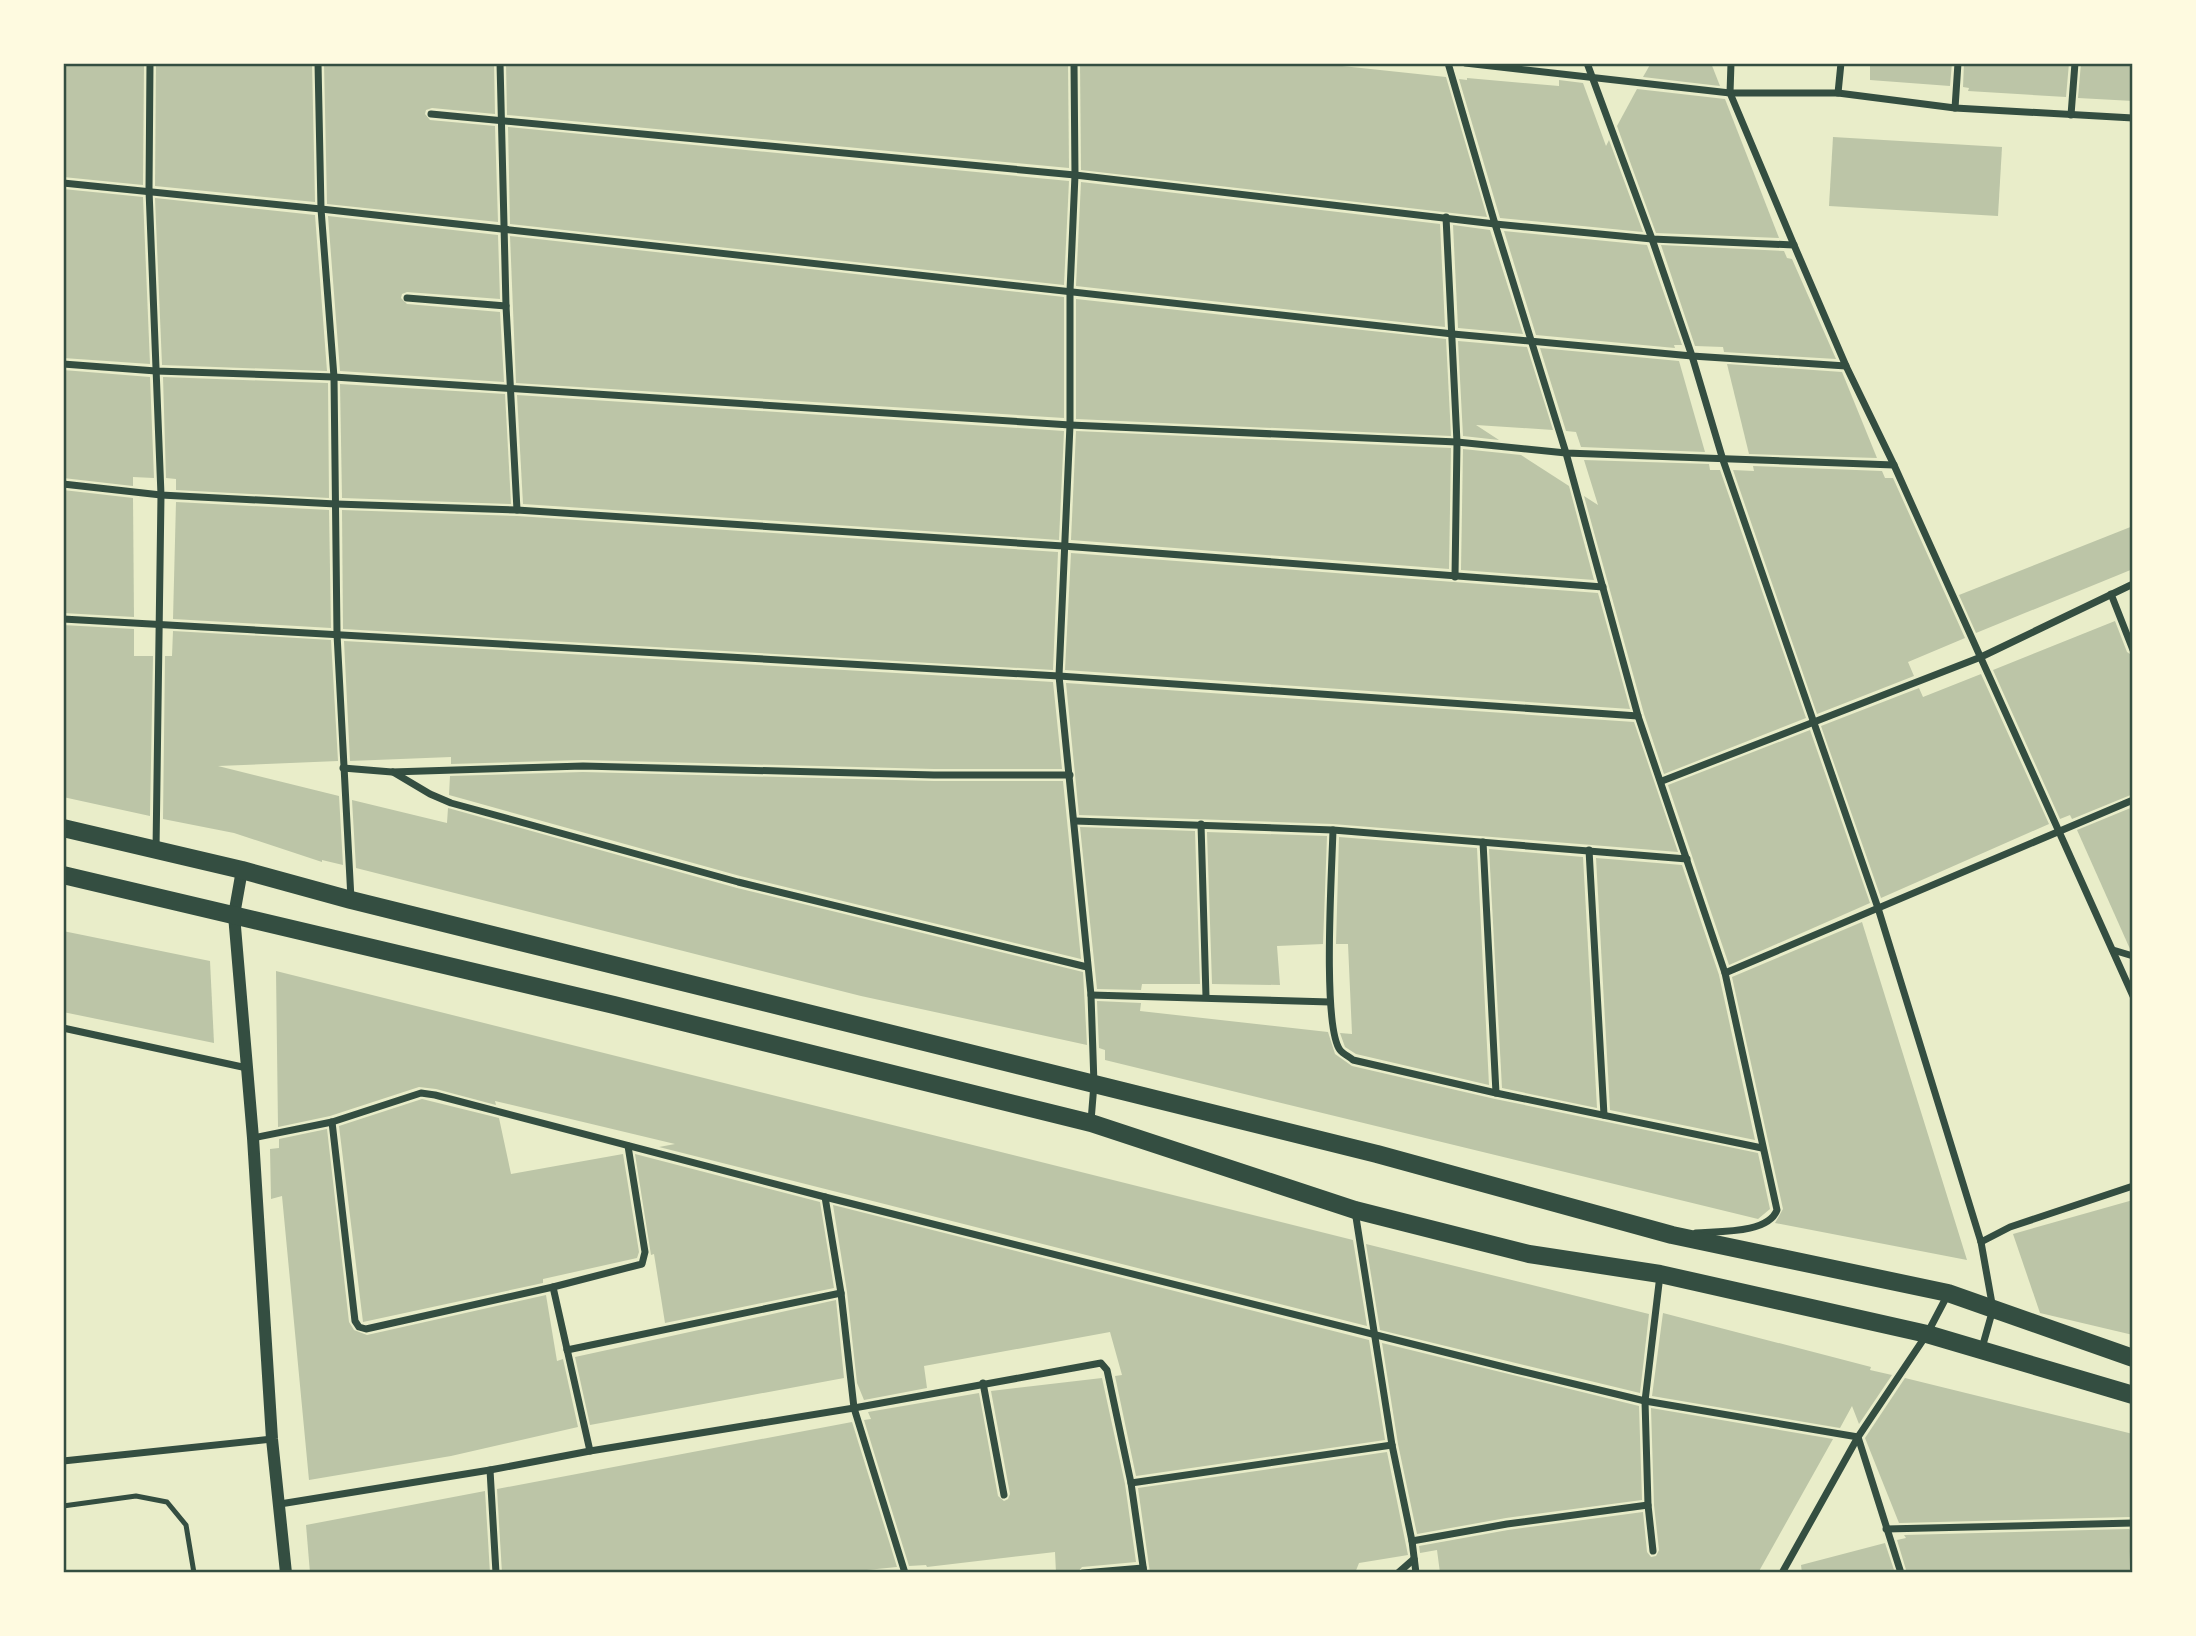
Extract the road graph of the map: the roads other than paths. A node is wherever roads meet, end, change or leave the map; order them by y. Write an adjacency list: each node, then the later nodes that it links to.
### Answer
1 (150, 63): 22 (street)
2 (318, 63): 23 (street)
3 (500, 63): 19 (street)
4 (1074, 63): 20 (street)
5 (1448, 63): 25 (street)
6 (1465, 63): 12 (street)
7 (1587, 63): 12 (street)
8 (1731, 63): 13 (street)
9 (1841, 63): 14 (street)
10 (1958, 63): 15 (street)
11 (2075, 63): 17 (street)
12 (1592, 79): 13 (street); 27 (street)
13 (1730, 93): 14 (street); 28 (street)
14 (1838, 93): 15 (street)
15 (1955, 108): 17 (street)
16 (431, 114): 19 (street)
17 (2071, 115): 18 (street)
18 (2133, 118)
19 (502, 120): 20 (street); 26 (street)
20 (1075, 175): 24 (street); 29 (street)
21 (63, 183): 22 (street)
22 (149, 190): 23 (street); 37 (street)
23 (321, 209): 26 (street); 38 (street)
24 (1446, 218): 25 (street); 32 (street)
25 (1495, 224): 27 (street); 33 (street)
26 (503, 230): 29 (street); 31 (street)
27 (1652, 239): 28 (street); 34 (street)
28 (1794, 245): 36 (street)
29 (1070, 291): 32 (street); 40 (street)
30 (407, 298): 31 (street)
31 (506, 306): 39 (street)
32 (1453, 334): 33 (street); 41 (street)
33 (1532, 342): 34 (street); 42 (street)
34 (1692, 356): 36 (street); 43 (street)
35 (63, 364): 37 (street)
36 (1846, 366): 44 (street)
37 (156, 371): 38 (street); 46 (street)
38 (334, 377): 39 (street); 47 (street)
39 (511, 388): 40 (street); 48 (street)
40 (1070, 425): 41 (street); 49 (street)
41 (1457, 442): 42 (street); 50 (street)
42 (1566, 453): 43 (street); 52 (street)
43 (1723, 460): 44 (street); 61 (street)
44 (1894, 465): 58 (street)
45 (63, 484): 46 (street)
46 (161, 495): 47 (street); 55 (street)
47 (336, 504): 48 (street); 56 (street)
48 (517, 509): 49 (street)
49 (1063, 546): 50 (street); 59 (street)
50 (1455, 577): 52 (street)
51 (2133, 584): 53 (street)
52 (1603, 587): 60 (street)
53 (2111, 594): 57 (street); 58 (street)
54 (63, 619): 55 (street)
55 (160, 624): 56 (street); 74 (street)
56 (337, 634): 59 (street); 62 (street)
57 (2133, 650)
58 (1981, 657): 61 (street); 71 (street)
59 (1059, 676): 60 (street); 64 (street)
60 (1638, 716): 65 (street)
61 (1812, 721): 65 (street); 79 (street)
62 (343, 768): 63 (street); 78 (street)
63 (392, 772): 64 (street); 83 (street)
64 (1070, 775): 67 (street)
65 (1662, 781): 75 (street)
66 (2133, 800): 71 (street)
67 (1075, 821): 68 (street); 83 (street)
68 (1200, 824): 70 (street); 87 (street)
69 (63, 828): 74 (main road)
70 (1332, 830): 72 (street); 88 (street)
71 (2059, 833): 79 (street); 81 (street)
72 (1483, 842): 73 (street); 92 (street)
73 (1590, 850): 75 (street); 93 (street)
74 (156, 851): 76 (main road)
75 (1687, 859): 84 (street)
76 (242, 870): 78 (main road); 80 (street)
77 (63, 875): 80 (main road)
78 (351, 900): 91 (main road)
79 (1878, 908): 84 (street); 103 (street)
80 (234, 915): 90 (street); 95 (main road)
81 (2113, 950): 82 (street); 86 (street)
82 (2133, 956)
83 (1087, 967): 85 (street)
84 (1725, 973): 98 (street)
85 (1091, 995): 87 (street); 91 (street)
86 (2133, 996)
87 (1206, 997): 88 (street)
88 (1330, 1002): 92 (street)
89 (63, 1028): 90 (street)
90 (247, 1068): 96 (street)
91 (1094, 1084): 95 (street); 102 (main road)
92 (1496, 1093): 93 (street)
93 (1604, 1115): 98 (street)
94 (332, 1122): 96 (street); 97 (street); 105 (street)
95 (1091, 1123): 101 (main road)
96 (253, 1138): 119 (street)
97 (628, 1146): 100 (street); 105 (street)
98 (1762, 1148): 102 (street)
99 (2133, 1186): 103 (street)
100 (825, 1197): 106 (street); 110 (street)
101 (1355, 1210): 104 (main road); 110 (street)
102 (1672, 1235): 107 (main road)
103 (1981, 1242): 108 (street)
104 (1660, 1275): 109 (main road); 116 (street)
105 (553, 1287): 112 (street)
106 (841, 1293): 112 (street); 117 (street)
107 (1948, 1293): 108 (main road); 109 (street)
108 (1993, 1309): 111 (street); 113 (main road)
109 (1927, 1334): 111 (main road); 118 (street)
110 (1375, 1336): 116 (street); 120 (street)
111 (1982, 1349): 115 (main road)
112 (567, 1350): 121 (street)
113 (2133, 1358)
114 (983, 1383): 117 (street); 124 (street); 125 (street)
115 (2133, 1395)
116 (1645, 1401): 118 (street); 127 (street)
117 (854, 1409): 121 (street); 138 (street)
118 (1858, 1437): 130 (street); 142 (street)
119 (272, 1439): 122 (street); 126 (street)
120 (1392, 1446): 124 (street); 131 (street)
121 (590, 1451): 123 (street)
122 (63, 1461)
123 (490, 1470): 126 (street); 137 (street)
124 (1131, 1483): 134 (street)
125 (1004, 1495)
126 (280, 1504): 136 (street)
127 (1648, 1505): 131 (street); 132 (street)
128 (63, 1506): 135 (lane)
129 (2133, 1523): 130 (street)
130 (1886, 1529): 143 (street)
131 (1412, 1541): 133 (street)
132 (1653, 1551)
133 (1414, 1559): 140 (street); 141 (street)
134 (1143, 1571): 139 (street)
135 (194, 1573)
136 (286, 1573)
137 (496, 1573)
138 (905, 1573)
139 (1083, 1573)
140 (1398, 1573)
141 (1416, 1573)
142 (1782, 1573)
143 (1901, 1573)

